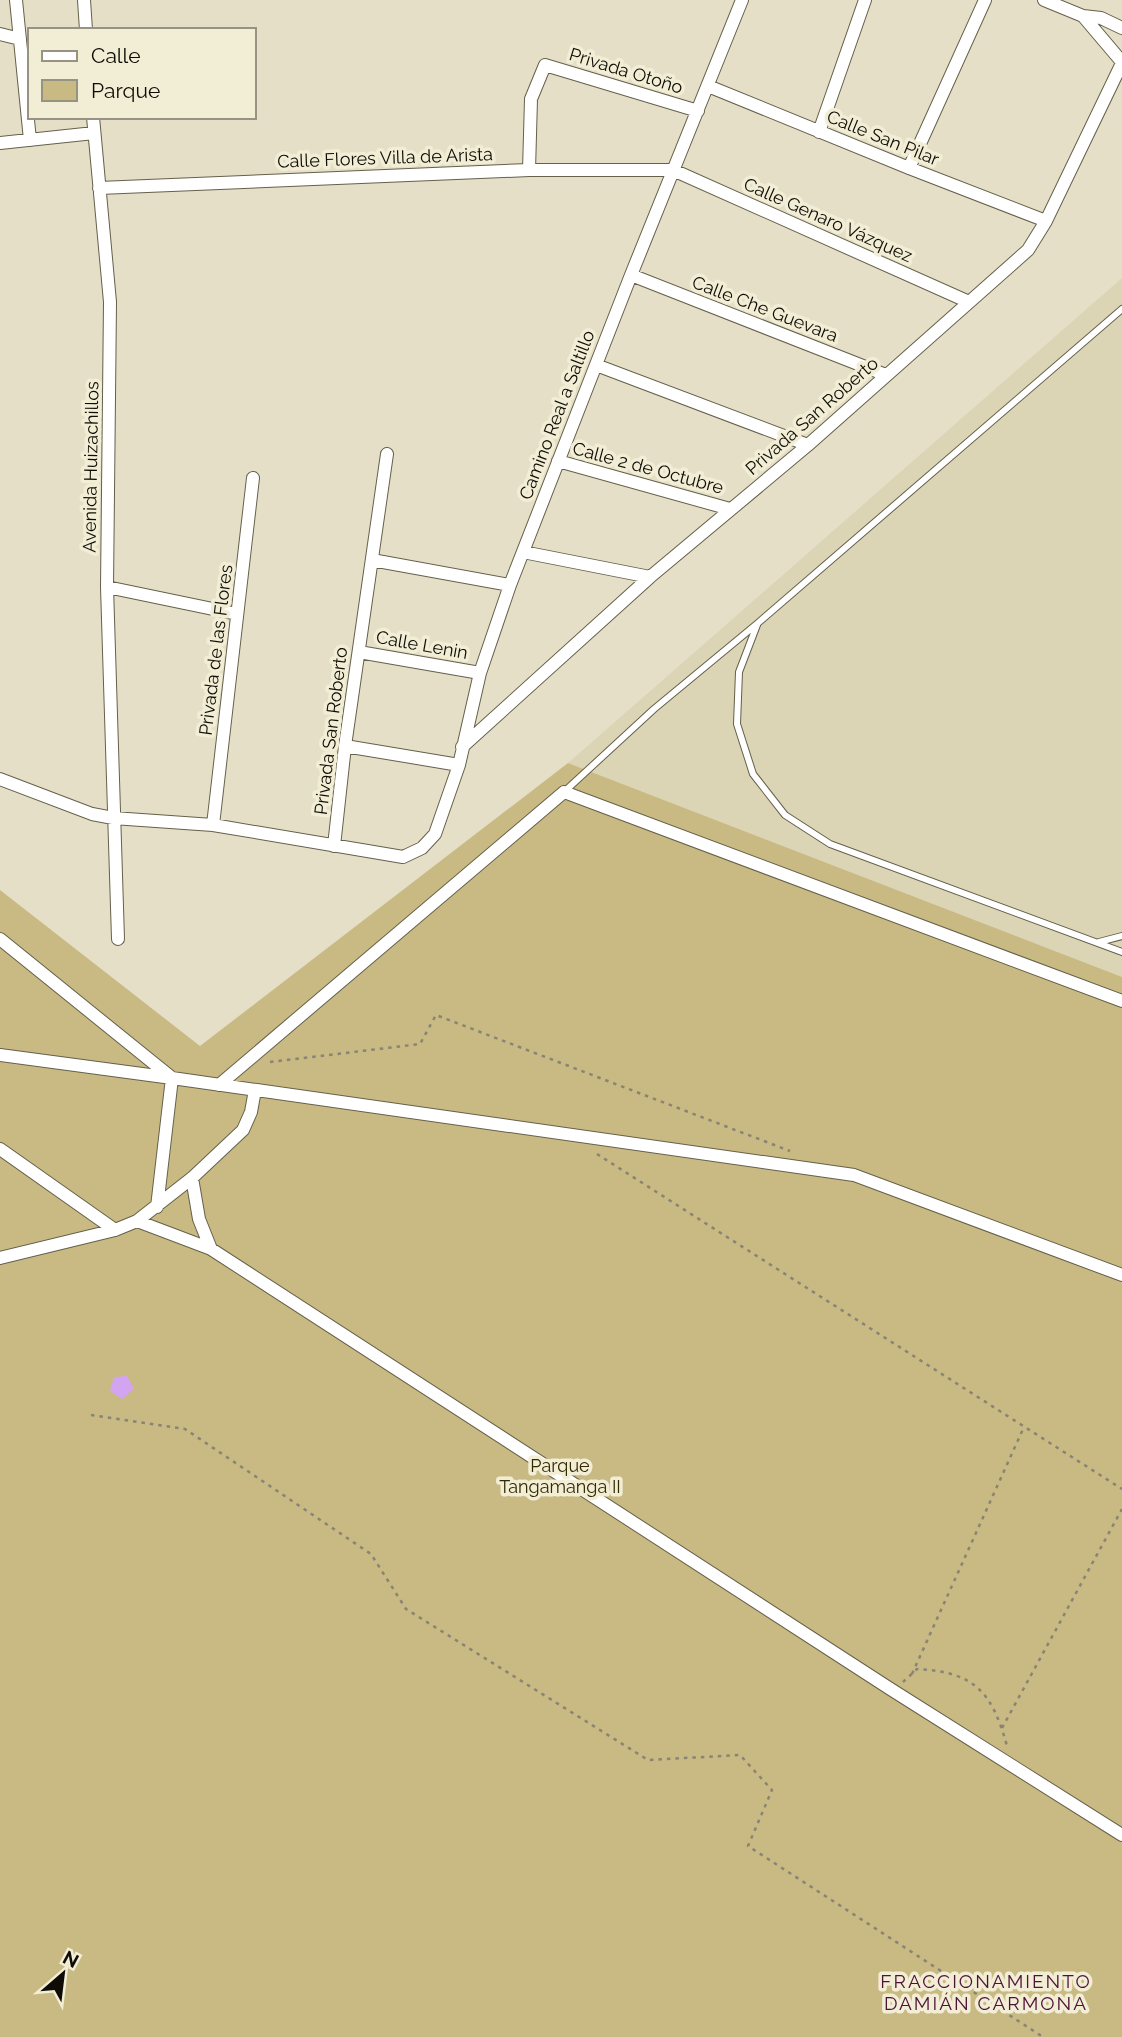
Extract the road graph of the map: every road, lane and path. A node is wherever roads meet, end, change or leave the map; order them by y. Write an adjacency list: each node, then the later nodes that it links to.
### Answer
1 (16, 0): 11 (street)
2 (84, 0): 8 (street)
3 (865, 0): 16 (street)
4 (985, 0): 20 (street)
5 (1044, 0): 7 (street)
6 (740, 1): 13 (street, Camino Real a Saltillo)
7 (1083, 16): 9 (street); 12 (street)
8 (86, 28)
9 (1122, 28)
10 (0, 34): 11 (street)
11 (20, 39): 18 (street)
12 (1122, 63): 24 (street, Privada San Roberto)
13 (708, 86): 14 (street, Camino Real a Saltillo); 16 (street, Calle San Pilar)
14 (698, 111): 21 (street, Privada Otoño); 22 (street, Camino Real a Saltillo)
15 (93, 119): 17 (street, Avenida Huizachillos)
16 (819, 132): 20 (street, Calle San Pilar)
17 (94, 133): 18 (street); 23 (street, Avenida Huizachillos)
18 (30, 140): 19 (street)
19 (0, 143)
20 (909, 168): 24 (street, Calle San Pilar)
21 (529, 170): 22 (street, Calle Flores Villa de Arista); 23 (street, Calle Flores Villa de Arista)
22 (673, 170): 25 (street, Camino Real a Saltillo); 26 (street, Calle Genaro Vázquez)
23 (99, 188): 39 (street, Avenida Huizachillos)
24 (1046, 221): 26 (street, Privada San Roberto)
25 (631, 275): 28 (street, Camino Real a Saltillo); 29 (street, Calle Che Guevara)
26 (969, 302): 29 (street, Privada San Roberto)
27 (1122, 309): 41 (lane)
28 (596, 365): 30 (street); 32 (street, Camino Real a Saltillo)
29 (886, 375): 30 (street, Privada San Roberto)
30 (808, 445): 34 (street, Privada San Roberto)
31 (387, 454): 36 (street, Privada San Roberto)
32 (558, 461): 34 (street, Calle 2 de Octubre); 35 (street, Camino Real a Saltillo)
33 (253, 478): 40 (street, Privada de las Flores)
34 (730, 509): 37 (street, Privada San Roberto)
35 (523, 552): 37 (street); 38 (street, Camino Real a Saltillo)
36 (372, 560): 38 (street); 42 (street, Privada San Roberto)
37 (650, 577): 45 (street, Privada San Roberto)
38 (510, 585): 43 (street, Camino Real a Saltillo)
39 (107, 587): 40 (street); 49 (street, Avenida Huizachillos)
40 (237, 614): 50 (street, Privada de las Flores)
41 (758, 623): 48 (lane); 55 (lane)
42 (359, 652): 43 (street, Calle Lenin); 44 (street, Privada San Roberto)
43 (480, 673): 45 (street, Camino Real a Saltillo)
44 (345, 746): 46 (street); 51 (street, Privada San Roberto)
45 (462, 747): 46 (street, Camino Real a Saltillo)
46 (459, 765): 51 (street, Camino Real a Saltillo)
47 (0, 779): 49 (street)
48 (564, 792): 57 (street); 61 (street)
49 (113, 818): 50 (street); 54 (street, Avenida Huizachillos)
50 (213, 825): 51 (street)
51 (334, 846)
52 (1122, 936): 55 (lane)
53 (0, 939): 60 (street)
54 (118, 939)
55 (1098, 943): 56 (lane)
56 (1122, 951)
57 (1122, 1001)
58 (0, 1055): 60 (street)
59 (270, 1062): 65 (path)
60 (172, 1078): 61 (street); 67 (street)
61 (219, 1085): 62 (street)
62 (255, 1090): 66 (street); 72 (street)
63 (0, 1149): 69 (street)
64 (591, 1150): 74 (path)
65 (790, 1151)
66 (192, 1178): 67 (street); 70 (street)
67 (157, 1207): 68 (street)
68 (137, 1222): 69 (street); 70 (street)
69 (115, 1230): 71 (street)
70 (211, 1249): 78 (street)
71 (0, 1258)
72 (1122, 1275)
73 (91, 1415): 82 (path)
74 (1024, 1427): 75 (path); 77 (path)
75 (1122, 1489)
76 (1122, 1509): 79 (path)
77 (912, 1674): 78 (path); 79 (path)
78 (892, 1690): 80 (street)
79 (1002, 1728): 80 (path)
80 (1013, 1767): 81 (street)
81 (1122, 1835)
82 (1043, 2037)

